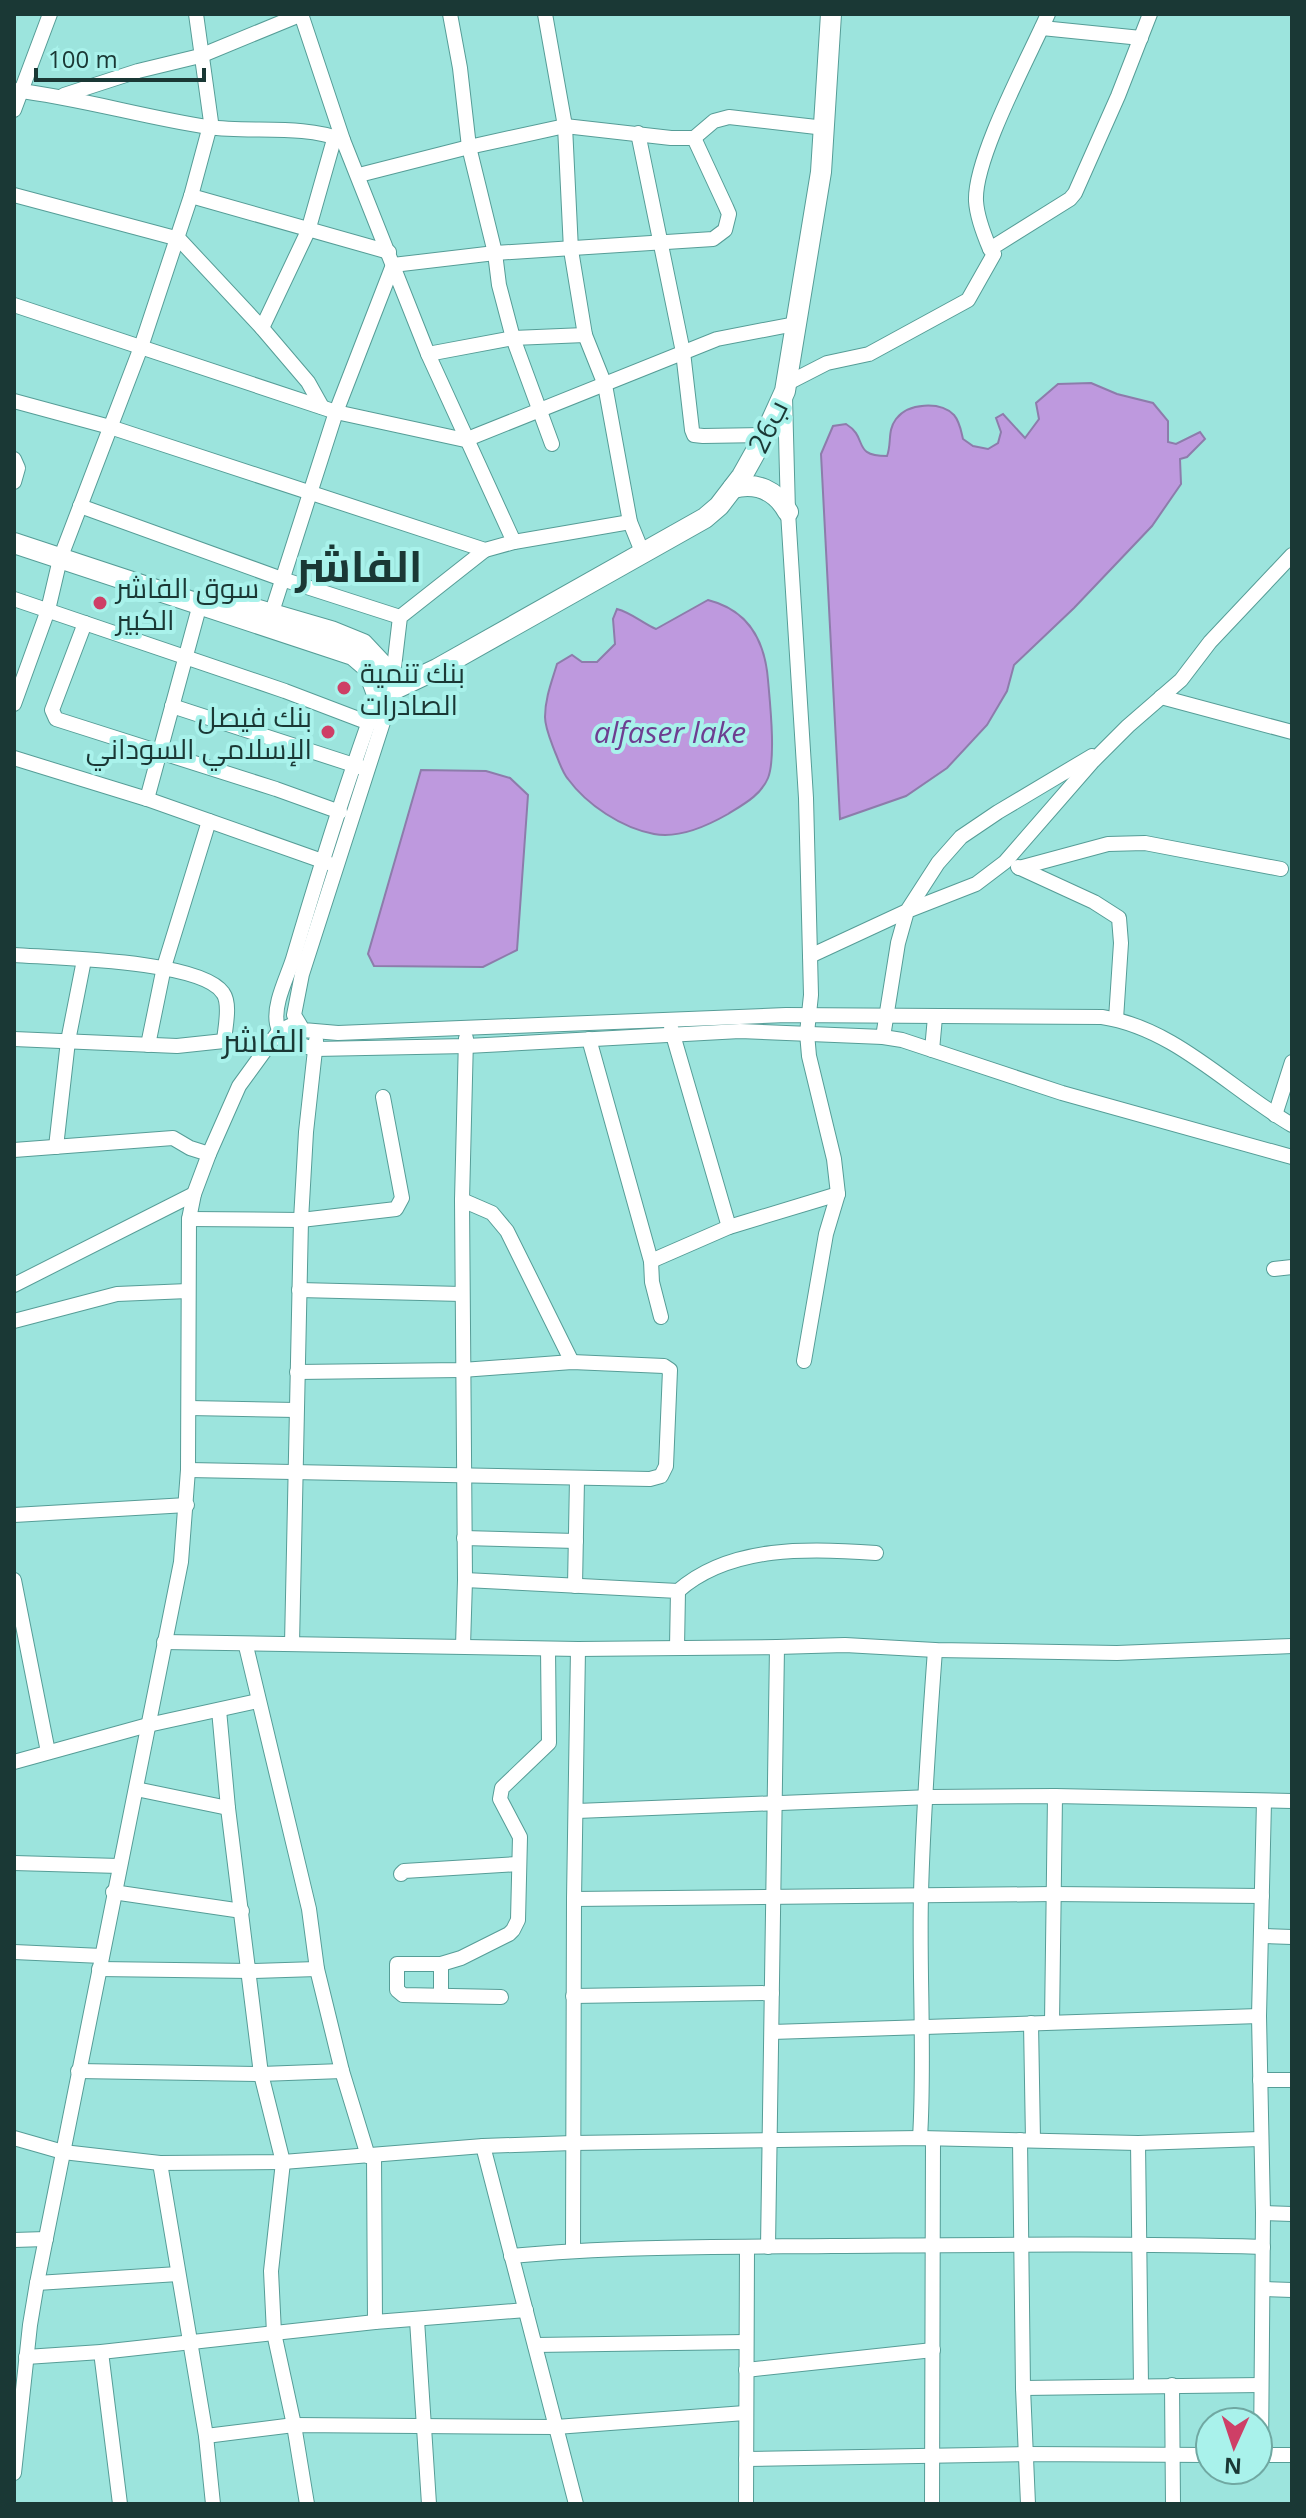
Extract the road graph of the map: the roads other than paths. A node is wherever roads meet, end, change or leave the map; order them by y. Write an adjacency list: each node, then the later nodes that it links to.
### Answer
1 (50, 14): 11 (street)
2 (196, 14): 10 (street)
3 (302, 14): 10 (street); 18 (street)
4 (450, 14): 20 (street)
5 (545, 14): 14 (street)
6 (831, 14): 16 (highway, 26ب)
7 (1150, 14): 9 (street)
8 (1045, 21): 9 (street); 27 (street)
9 (1141, 38): 27 (street)
10 (200, 56): 12 (street); 15 (street)
11 (17, 91): 12 (street); 13 (street)
12 (61, 96): 15 (street)
13 (14, 110)
14 (565, 126): 17 (street); 20 (street); 28 (street)
15 (209, 127): 18 (street); 23 (street)
16 (825, 128): 19 (street); 32 (highway, 26ب)
17 (638, 133): 19 (street); 26 (street)
18 (339, 138): 21 (street); 24 (street)
19 (694, 138): 26 (street)
20 (469, 147): 21 (street); 29 (street)
21 (359, 175): 30 (street)
22 (14, 195): 25 (street)
23 (191, 196): 24 (street); 25 (street)
24 (308, 231): 30 (street); 33 (street)
25 (179, 239): 33 (street); 36 (street)
26 (661, 242): 28 (street); 37 (street)
27 (990, 249): 40 (street)
28 (571, 250): 29 (street); 34 (street)
29 (495, 253): 30 (street); 35 (street)
30 (391, 258): 38 (street); 42 (street)
31 (14, 305): 36 (street)
32 (795, 324): 37 (street); 40 (highway, 26ب)
33 (262, 328): 42 (street)
34 (585, 335): 35 (street); 39 (street)
35 (513, 338): 38 (street); 43 (street)
36 (141, 347): 42 (street); 44 (street)
37 (683, 352): 39 (street); 45 (street)
38 (428, 354): 46 (street)
39 (605, 385): 43 (street); 54 (street)
40 (785, 388): 45 (highway, 26ب); 53 (street)
41 (14, 401): 44 (street)
42 (329, 409): 46 (street); 51 (street)
43 (540, 410): 46 (street); 47 (street)
44 (110, 427): 51 (street); 52 (street)
45 (765, 435): 50 (highway, 26ب)
46 (465, 440): 56 (street)
47 (552, 444)
48 (14, 459): 49 (street)
49 (14, 482)
50 (733, 488): 53 (highway); 60 (highway, 26ب)
51 (309, 492): 58 (street); 62 (street)
52 (80, 506): 59 (street); 62 (street)
53 (788, 512): 88 (street)
54 (630, 522): 56 (street); 60 (street)
55 (14, 529): 59 (highway)
56 (514, 542): 58 (street)
57 (14, 543): 59 (highway)
58 (485, 550): 67 (street)
59 (62, 552): 64 (highway); 65 (street); 66 (highway)
60 (643, 554): 70 (highway, 26ب)
61 (1292, 555): 71 (street)
62 (282, 579): 66 (street); 67 (street)
63 (14, 599): 65 (street)
64 (200, 604): 69 (street); 70 (highway)
65 (48, 610): 68 (street); 72 (street)
66 (271, 615): 70 (highway)
67 (400, 617): 70 (street)
68 (85, 623): 69 (street); 77 (street)
69 (186, 658): 73 (street); 74 (street)
70 (384, 682): 74 (street); 79 (street)
71 (1161, 697): 75 (street); 76 (street)
72 (14, 704)
73 (172, 706): 77 (street); 79 (street)
74 (369, 723): 79 (street)
75 (1292, 732)
76 (1112, 742): 84 (street); 86 (street)
77 (158, 752): 80 (street); 81 (street)
78 (14, 758): 80 (street)
79 (360, 768): 81 (street); 83 (street)
80 (147, 799): 82 (street)
81 (340, 812): 83 (street)
82 (209, 821): 83 (street); 90 (street)
83 (329, 864): 96 (street); 104 (street)
84 (1012, 865): 85 (street); 86 (street); 95 (street)
85 (1281, 869)
86 (907, 911): 88 (street); 92 (street)
87 (14, 955): 89 (street)
88 (810, 956): 91 (street)
89 (84, 960): 90 (street); 109 (street)
90 (164, 967): 110 (street); 111 (street)
91 (809, 1015): 92 (street); 98 (street); 102 (street)
92 (886, 1015): 93 (street); 105 (street)
93 (935, 1017): 95 (street); 115 (street)
94 (669, 1019): 97 (street); 98 (street); 103 (street)
95 (1116, 1019): 118 (street)
96 (296, 1023): 101 (street); 104 (street)
97 (559, 1024): 99 (street); 108 (street)
98 (740, 1024): 102 (street); 103 (street)
99 (466, 1028): 100 (street); 112 (street)
100 (399, 1031): 101 (street); 113 (street)
101 (318, 1032): 114 (street)
102 (807, 1033): 105 (street); 125 (street)
103 (673, 1035): 107 (street); 129 (street)
104 (275, 1036): 110 (street); 114 (street); 122 (street)
105 (883, 1037): 115 (street)
106 (14, 1039): 109 (street)
107 (589, 1039): 108 (street); 130 (street)
108 (561, 1040): 112 (street)
109 (68, 1041): 111 (street); 120 (street)
110 (224, 1041): 111 (street)
111 (148, 1045)
112 (467, 1046): 113 (street); 126 (street)
113 (399, 1047): 114 (street)
114 (315, 1049): 128 (street)
115 (932, 1050): 123 (street)
116 (1292, 1062): 118 (street)
117 (383, 1097): 128 (street)
118 (1275, 1115): 119 (street)
119 (1292, 1125)
120 (56, 1147): 121 (street); 122 (street)
121 (14, 1150)
122 (209, 1154): 124 (street)
123 (1292, 1157)
124 (194, 1194): 127 (street); 133 (street)
125 (838, 1194): 129 (street); 139 (street)
126 (462, 1200): 136 (street); 140 (street)
127 (189, 1219): 128 (street); 135 (street)
128 (301, 1220): 134 (street)
129 (729, 1227): 130 (street)
130 (651, 1261): 137 (street)
131 (1292, 1267): 132 (street)
132 (1274, 1269)
133 (14, 1285)
134 (299, 1290): 136 (street); 142 (street)
135 (188, 1291): 138 (street); 143 (street)
136 (462, 1294): 141 (street)
137 (661, 1317)
138 (14, 1321)
139 (804, 1361)
140 (572, 1362): 141 (street); 148 (street)
141 (462, 1370): 142 (street); 147 (street)
142 (297, 1372): 144 (street)
143 (189, 1408): 144 (street); 145 (street)
144 (296, 1410): 146 (street)
145 (188, 1470): 146 (street); 149 (street)
146 (295, 1474): 147 (street); 159 (street)
147 (463, 1476): 148 (street); 151 (street)
148 (577, 1479): 152 (street)
149 (187, 1505): 150 (street); 158 (street)
150 (14, 1515)
151 (464, 1538): 152 (street); 155 (street)
152 (576, 1541): 156 (street)
153 (876, 1553): 157 (street)
154 (14, 1580): 168 (street)
155 (465, 1580): 156 (street); 161 (street)
156 (575, 1586): 157 (street)
157 (678, 1591): 163 (street)
158 (164, 1642): 160 (street); 171 (street)
159 (292, 1644): 160 (street); 161 (street)
160 (246, 1646): 169 (street)
161 (463, 1646): 165 (street)
162 (1292, 1646): 167 (street)
163 (677, 1647): 164 (street); 166 (street)
164 (777, 1647): 167 (street); 179 (street)
165 (548, 1649): 166 (street); 183 (street)
166 (578, 1649): 181 (street)
167 (935, 1650): 176 (street)
168 (21, 1651): 172 (street)
169 (258, 1701): 170 (street); 198 (street)
170 (219, 1710): 171 (street); 180 (street)
171 (148, 1725): 172 (street); 174 (street)
172 (48, 1752): 173 (street)
173 (14, 1762)
174 (136, 1789): 180 (street); 184 (street)
175 (1055, 1796): 176 (street); 177 (street); 187 (street)
176 (924, 1798): 179 (street); 188 (street)
177 (1264, 1801): 178 (street); 189 (street)
178 (1292, 1801)
179 (774, 1802): 181 (street); 191 (street)
180 (228, 1808): 192 (street)
181 (577, 1811): 190 (street)
182 (14, 1863): 184 (street)
183 (518, 1864): 185 (street); 197 (street)
184 (119, 1866): 186 (street)
185 (401, 1874)
186 (113, 1892): 192 (street); 196 (street)
187 (1053, 1894): 188 (street); 189 (street); 205 (street)
188 (921, 1896): 191 (street); 207 (street)
189 (1262, 1896): 193 (street)
190 (574, 1899): 191 (street); 202 (street)
191 (775, 1899): 200 (street)
192 (242, 1911): 199 (street)
193 (1261, 1936): 194 (street); 204 (street)
194 (1292, 1937)
195 (14, 1952): 196 (street)
196 (100, 1962): 199 (street); 209 (street)
197 (441, 1964): 201 (street); 201 (street)
198 (317, 1969): 199 (street); 210 (street)
199 (250, 1971): 211 (street)
200 (772, 1993): 202 (street); 208 (street)
201 (441, 1995): 203 (street)
202 (573, 1996): 219 (street)
203 (501, 1997)
204 (1259, 2016): 205 (street); 212 (street)
205 (1052, 2022): 206 (street)
206 (1031, 2023): 207 (street); 218 (street)
207 (921, 2027): 208 (street); 215 (street)
208 (772, 2032): 217 (street)
209 (78, 2071): 211 (street); 222 (street)
210 (342, 2071): 211 (street); 223 (street)
211 (261, 2074): 224 (street)
212 (1260, 2080): 213 (street); 216 (street)
213 (1292, 2080)
214 (14, 2138): 222 (street)
215 (927, 2138): 217 (street); 218 (street); 231 (street)
216 (1260, 2139): 220 (street); 226 (street)
217 (770, 2140): 219 (street); 234 (street)
218 (1026, 2140): 220 (street); 232 (street)
219 (573, 2143): 221 (street); 236 (street)
220 (1138, 2143): 230 (street)
221 (483, 2146): 223 (street); 237 (street)
222 (63, 2152): 225 (street); 228 (street)
223 (371, 2156): 224 (street); 244 (street)
224 (283, 2162): 225 (street); 247 (street)
225 (160, 2163): 238 (street)
226 (1263, 2213): 227 (street); 235 (street)
227 (1292, 2214)
228 (46, 2239): 229 (street); 239 (street)
229 (14, 2240)
230 (1140, 2244): 232 (street); 235 (street); 255 (street)
231 (931, 2245): 232 (street); 234 (street); 251 (street)
232 (1022, 2245): 258 (street)
233 (747, 2247): 234 (street); 236 (street); 248 (street)
234 (768, 2247)
235 (1263, 2247): 240 (street)
236 (573, 2250): 237 (street)
237 (511, 2256): 242 (street)
238 (178, 2274): 239 (street); 249 (street)
239 (37, 2283): 245 (street)
240 (1263, 2289): 241 (street); 257 (street)
241 (1292, 2290)
242 (526, 2310): 243 (street); 250 (street)
243 (417, 2320): 244 (street); 261 (street)
244 (375, 2322): 247 (street)
245 (30, 2325): 246 (street); 253 (street)
246 (14, 2326)
247 (274, 2333): 249 (street); 262 (street)
248 (746, 2342): 250 (street); 254 (street)
249 (191, 2343): 252 (street); 264 (street)
250 (535, 2345): 263 (street)
251 (933, 2350): 254 (street); 266 (street)
252 (101, 2352): 253 (street); 271 (street)
253 (26, 2357): 270 (street)
254 (746, 2370): 260 (street)
255 (1141, 2385): 256 (street); 258 (street)
256 (1172, 2385): 257 (street); 268 (street)
257 (1261, 2385): 259 (street)
258 (1023, 2388): 265 (street)
259 (1260, 2406)
260 (745, 2413): 263 (street); 269 (street)
261 (424, 2424): 262 (street); 263 (street); 274 (street)
262 (294, 2425): 264 (street); 273 (street)
263 (556, 2427): 275 (street)
264 (206, 2436): 272 (street)
265 (1026, 2454): 266 (street); 268 (street); 278 (street)
266 (934, 2455): 269 (street); 277 (street)
267 (1194, 2455): 268 (street)
268 (1174, 2456): 279 (street)
269 (746, 2459): 276 (street)
270 (14, 2473)
271 (120, 2504)
272 (213, 2504)
273 (307, 2504)
274 (429, 2504)
275 (576, 2504)
276 (746, 2504)
277 (932, 2504)
278 (1028, 2504)
279 (1173, 2504)

